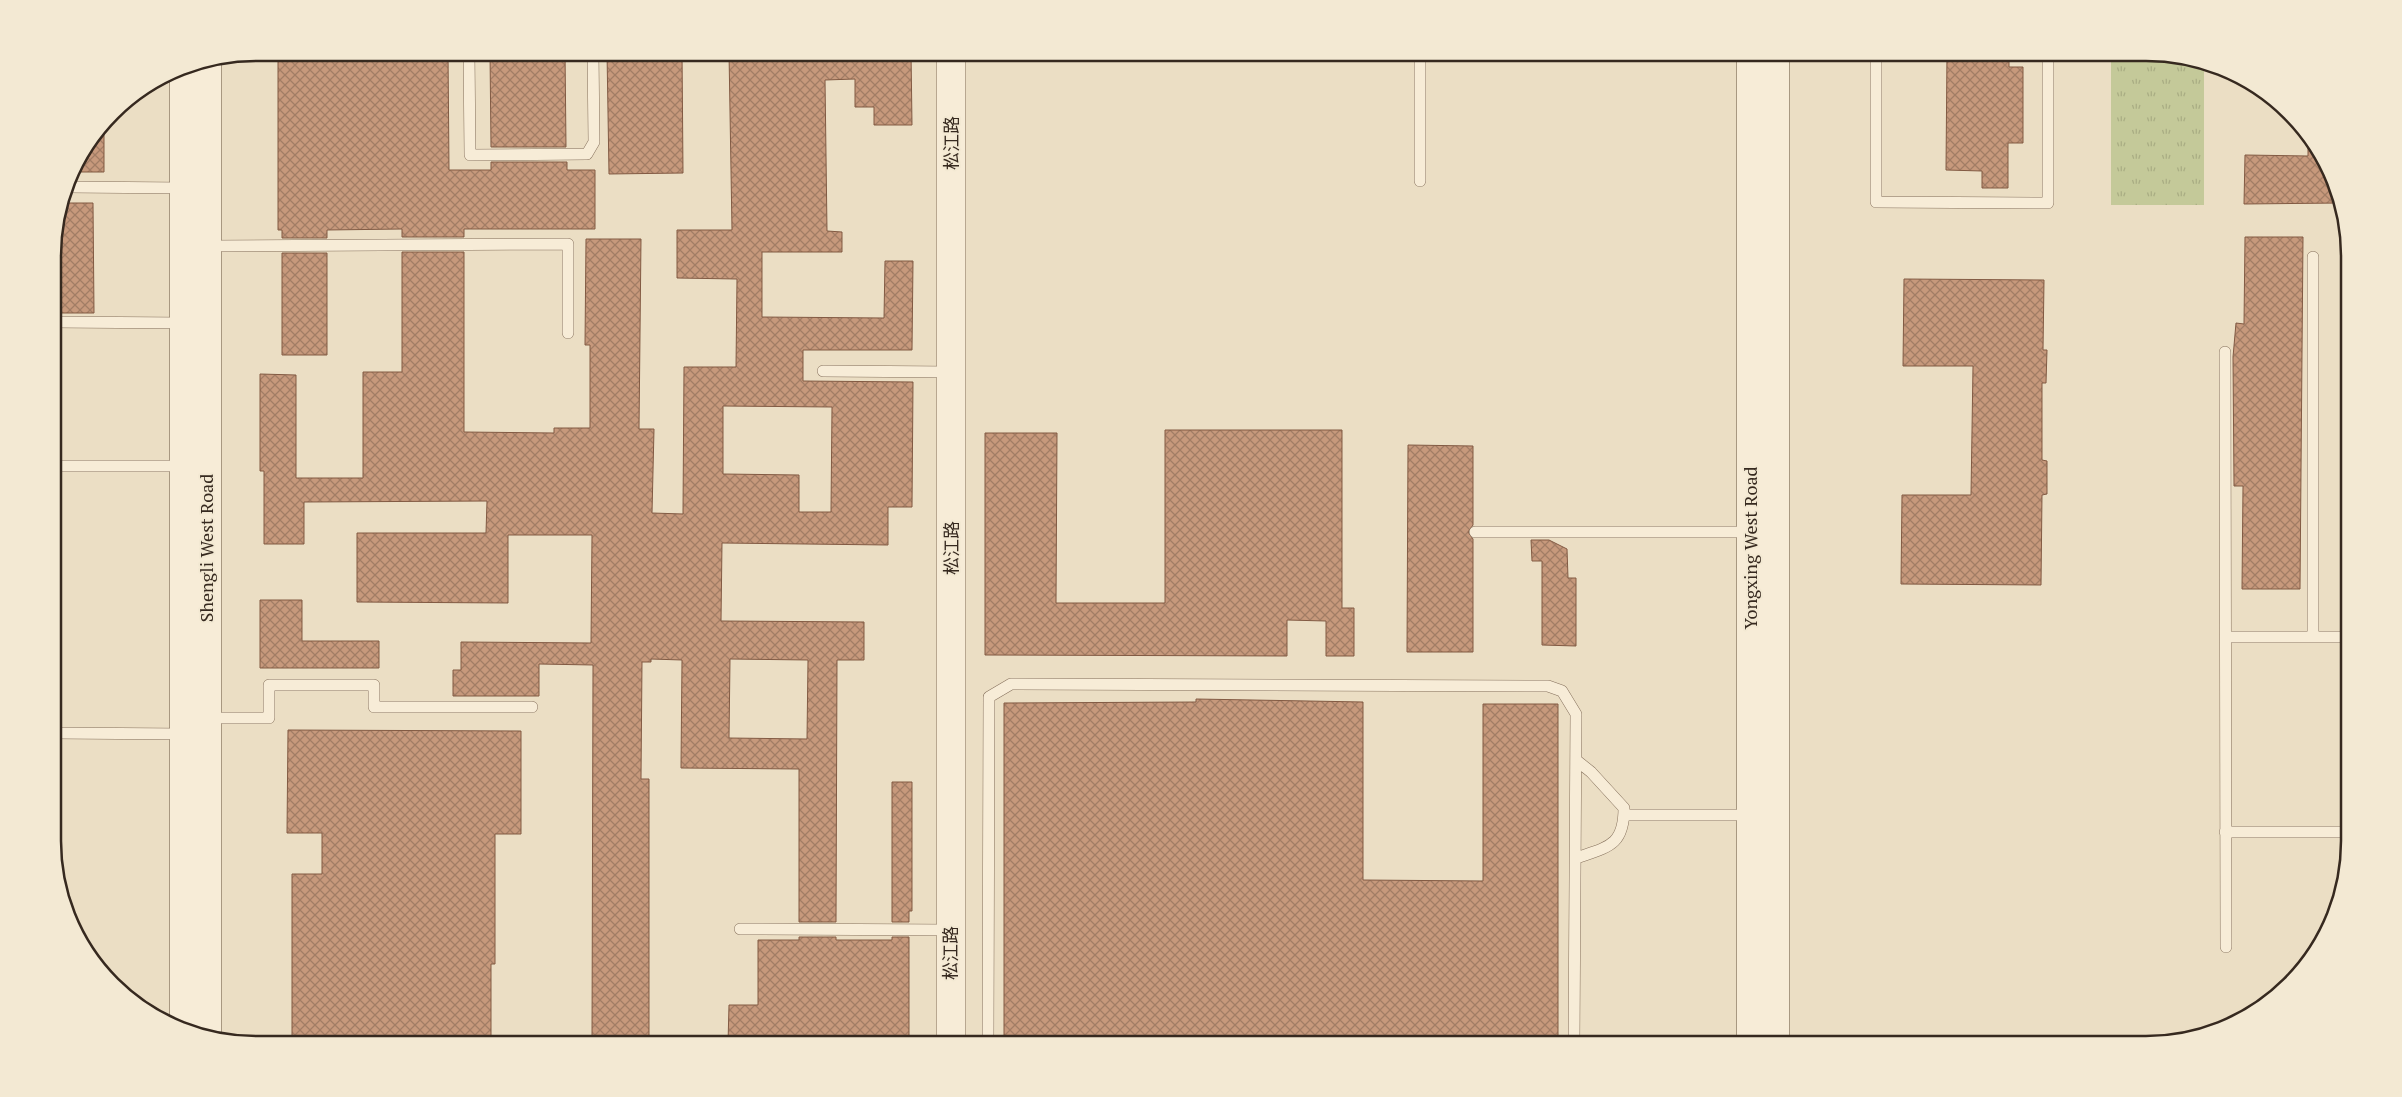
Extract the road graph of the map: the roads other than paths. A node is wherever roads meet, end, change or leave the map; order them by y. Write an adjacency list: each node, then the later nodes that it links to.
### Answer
1 (469, 61): 2 (lane)
2 (593, 61)
3 (951, 61): 21 (main road, 松江路)
4 (1420, 61): 11 (lane)
5 (1752, 61): 25 (main road, Yongxing West Road)
6 (1775, 61): 48 (main road, Yongxing West Road)
7 (1876, 61): 8 (lane)
8 (2048, 61)
9 (207, 68): 14 (main road, Shengli West Road)
10 (184, 75): 13 (main road, Shengli West Road)
11 (1420, 181)
12 (74, 187): 13 (lane)
13 (184, 188): 17 (main road, Shengli West Road)
14 (207, 246): 18 (lane); 30 (main road, Shengli West Road)
15 (2312, 257): 27 (lane)
16 (61, 322): 17 (lane)
17 (184, 323): 23 (main road, Shengli West Road)
18 (568, 333)
19 (2225, 352): 26 (lane)
20 (823, 371): 21 (lane)
21 (952, 372): 40 (main road, 松江路)
22 (61, 466): 23 (lane)
23 (184, 466): 32 (main road, Shengli West Road)
24 (1476, 532): 25 (lane)
25 (1751, 532): 34 (main road, Yongxing West Road)
26 (2226, 637): 27 (lane); 36 (lane)
27 (2312, 637): 28 (lane)
28 (2341, 637)
29 (532, 707): 30 (lane)
30 (207, 718): 43 (main road, Shengli West Road)
31 (61, 733): 32 (lane)
32 (184, 734): 42 (main road, Shengli West Road)
33 (1576, 760): 35 (lane); 38 (lane); 45 (lane)
34 (1751, 815): 35 (lane); 47 (main road, Yongxing West Road)
35 (1624, 816): 38 (lane)
36 (2226, 832): 37 (lane); 41 (lane)
37 (2341, 832)
38 (1576, 858): 46 (lane)
39 (740, 929): 40 (lane)
40 (951, 930): 44 (main road, 松江路)
41 (2226, 947)
42 (184, 1022)
43 (207, 1029)
44 (951, 1036)
45 (988, 1036)
46 (1574, 1036)
47 (1751, 1036)
48 (1775, 1036)

